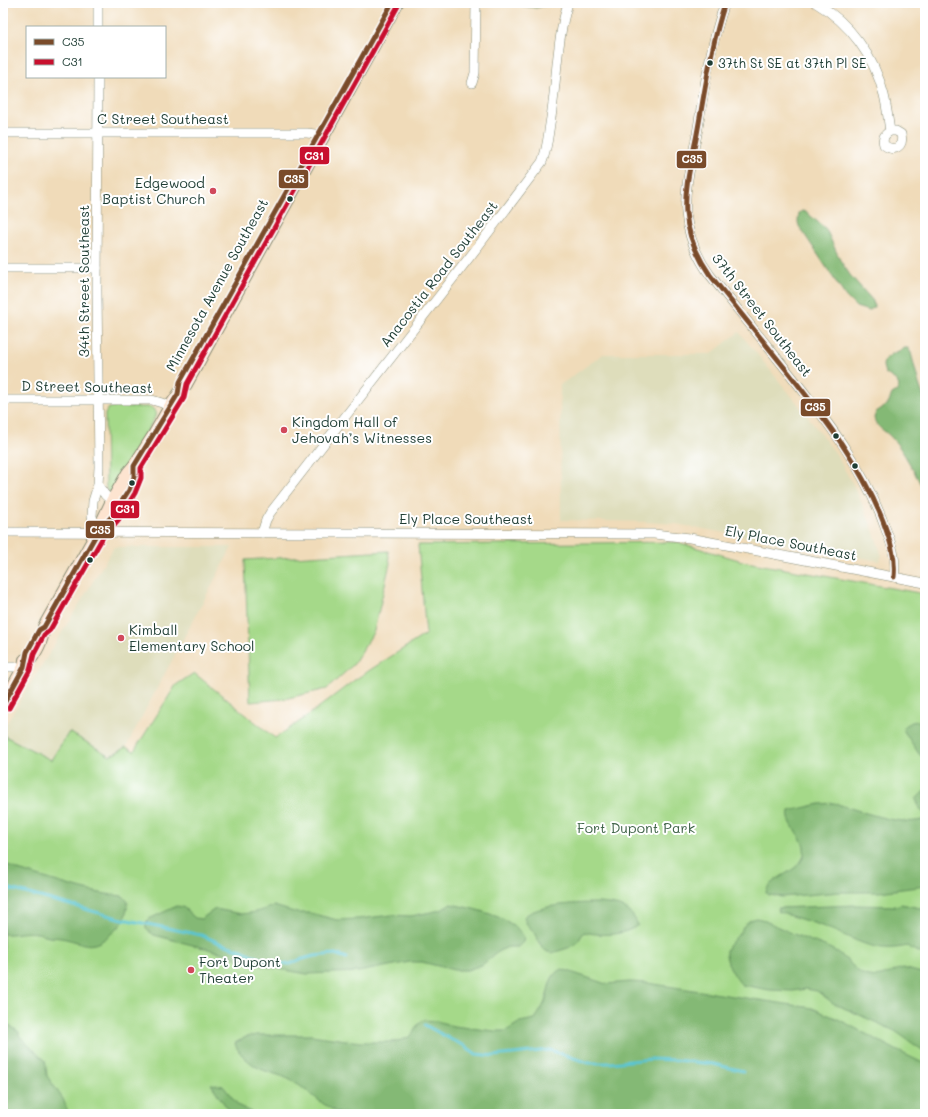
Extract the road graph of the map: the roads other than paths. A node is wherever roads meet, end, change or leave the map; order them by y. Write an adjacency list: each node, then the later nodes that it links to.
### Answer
1 (98, 3): 8 (street)
2 (392, 3): 14 (main road, Minnesota Avenue Southeast)
3 (397, 3): 14 (main road, Minnesota Avenue Southeast)
4 (476, 3): 10 (street)
5 (568, 3): 25 (street, Anacostia Road Southeast)
6 (725, 3): 26 (street, 37th Street Southeast)
7 (816, 3): 11 (street)
8 (98, 26)
9 (98, 78): 12 (street, 34th Street Southeast)
10 (472, 83)
11 (890, 131)
12 (98, 133): 13 (street, C Street Southeast); 14 (street, C Street Southeast); 16 (street, 34th Street Southeast)
13 (3, 134)
14 (320, 135): 19 (main road, Minnesota Avenue Southeast)
15 (3, 268): 16 (street)
16 (97, 268): 18 (street, 34th Street Southeast)
17 (3, 400): 18 (street, D Street Southeast)
18 (98, 400): 19 (street, D Street Southeast); 21 (street, 34th Street Southeast)
19 (170, 407): 20 (main road, Minnesota Avenue Southeast)
20 (134, 466): 22 (main road, Minnesota Avenue Southeast); 24 (main road, Minnesota Avenue Southeast)
21 (98, 485): 22 (street); 24 (street, 34th Street Southeast)
22 (112, 501): 24 (main road, Minnesota Avenue Southeast)
23 (3, 532): 24 (street, Ely Place Southeast)
24 (97, 533): 25 (street, Ely Place Southeast); 28 (main road, Minnesota Avenue Southeast)
25 (262, 533): 26 (street, Ely Place Southeast)
26 (894, 577): 27 (street, Ely Place Southeast)
27 (925, 583)
28 (24, 666): 29 (street); 30 (main road, Minnesota Avenue Southeast)
29 (3, 667)
30 (3, 705)

